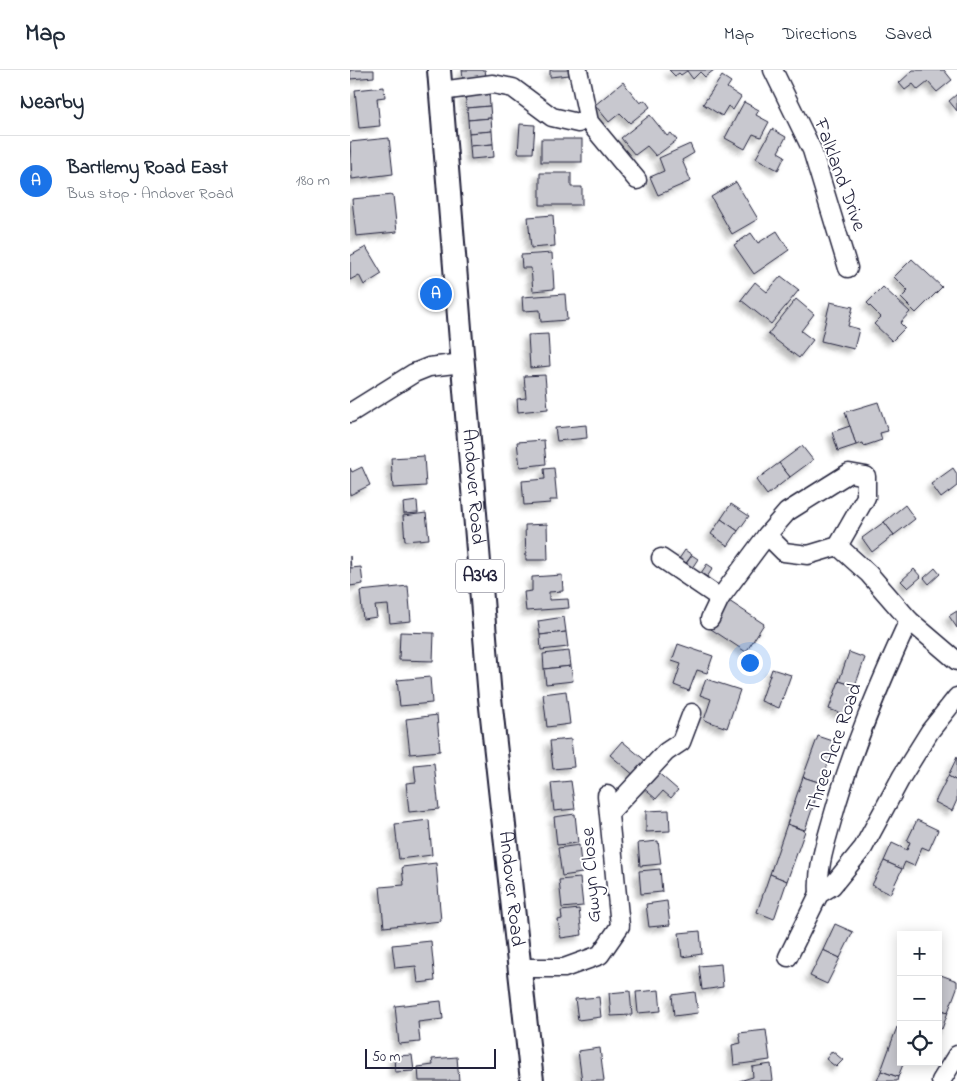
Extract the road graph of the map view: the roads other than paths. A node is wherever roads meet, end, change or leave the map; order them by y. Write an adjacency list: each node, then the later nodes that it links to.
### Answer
1 (578, 70): 5 (street)
2 (772, 70): 6 (street, Falkland Drive)
3 (440, 80): 4 (street); 7 (main road, Andover Road / A343)
4 (578, 124)
5 (637, 180)
6 (848, 268)
7 (463, 363): 8 (street); 22 (main road, Andover Road / A343)
8 (350, 414)
9 (767, 536): 10 (street); 10 (street); 12 (street)
10 (838, 546): 14 (street)
11 (661, 558): 12 (street)
12 (720, 598): 13 (street)
13 (710, 619)
14 (909, 620): 15 (street); 20 (street, Three Acre Road)
15 (957, 661)
16 (957, 697): 20 (street, Three Acre Road)
17 (692, 713): 19 (street)
18 (607, 795): 19 (street, Gwyn Close)
19 (609, 813): 22 (street, Gwyn Close)
20 (819, 894): 21 (street, Three Acre Road)
21 (788, 957)
22 (521, 968): 24 (main road, Andover Road / A343)
23 (957, 1054): 25 (street)
24 (532, 1081)
25 (941, 1081)

